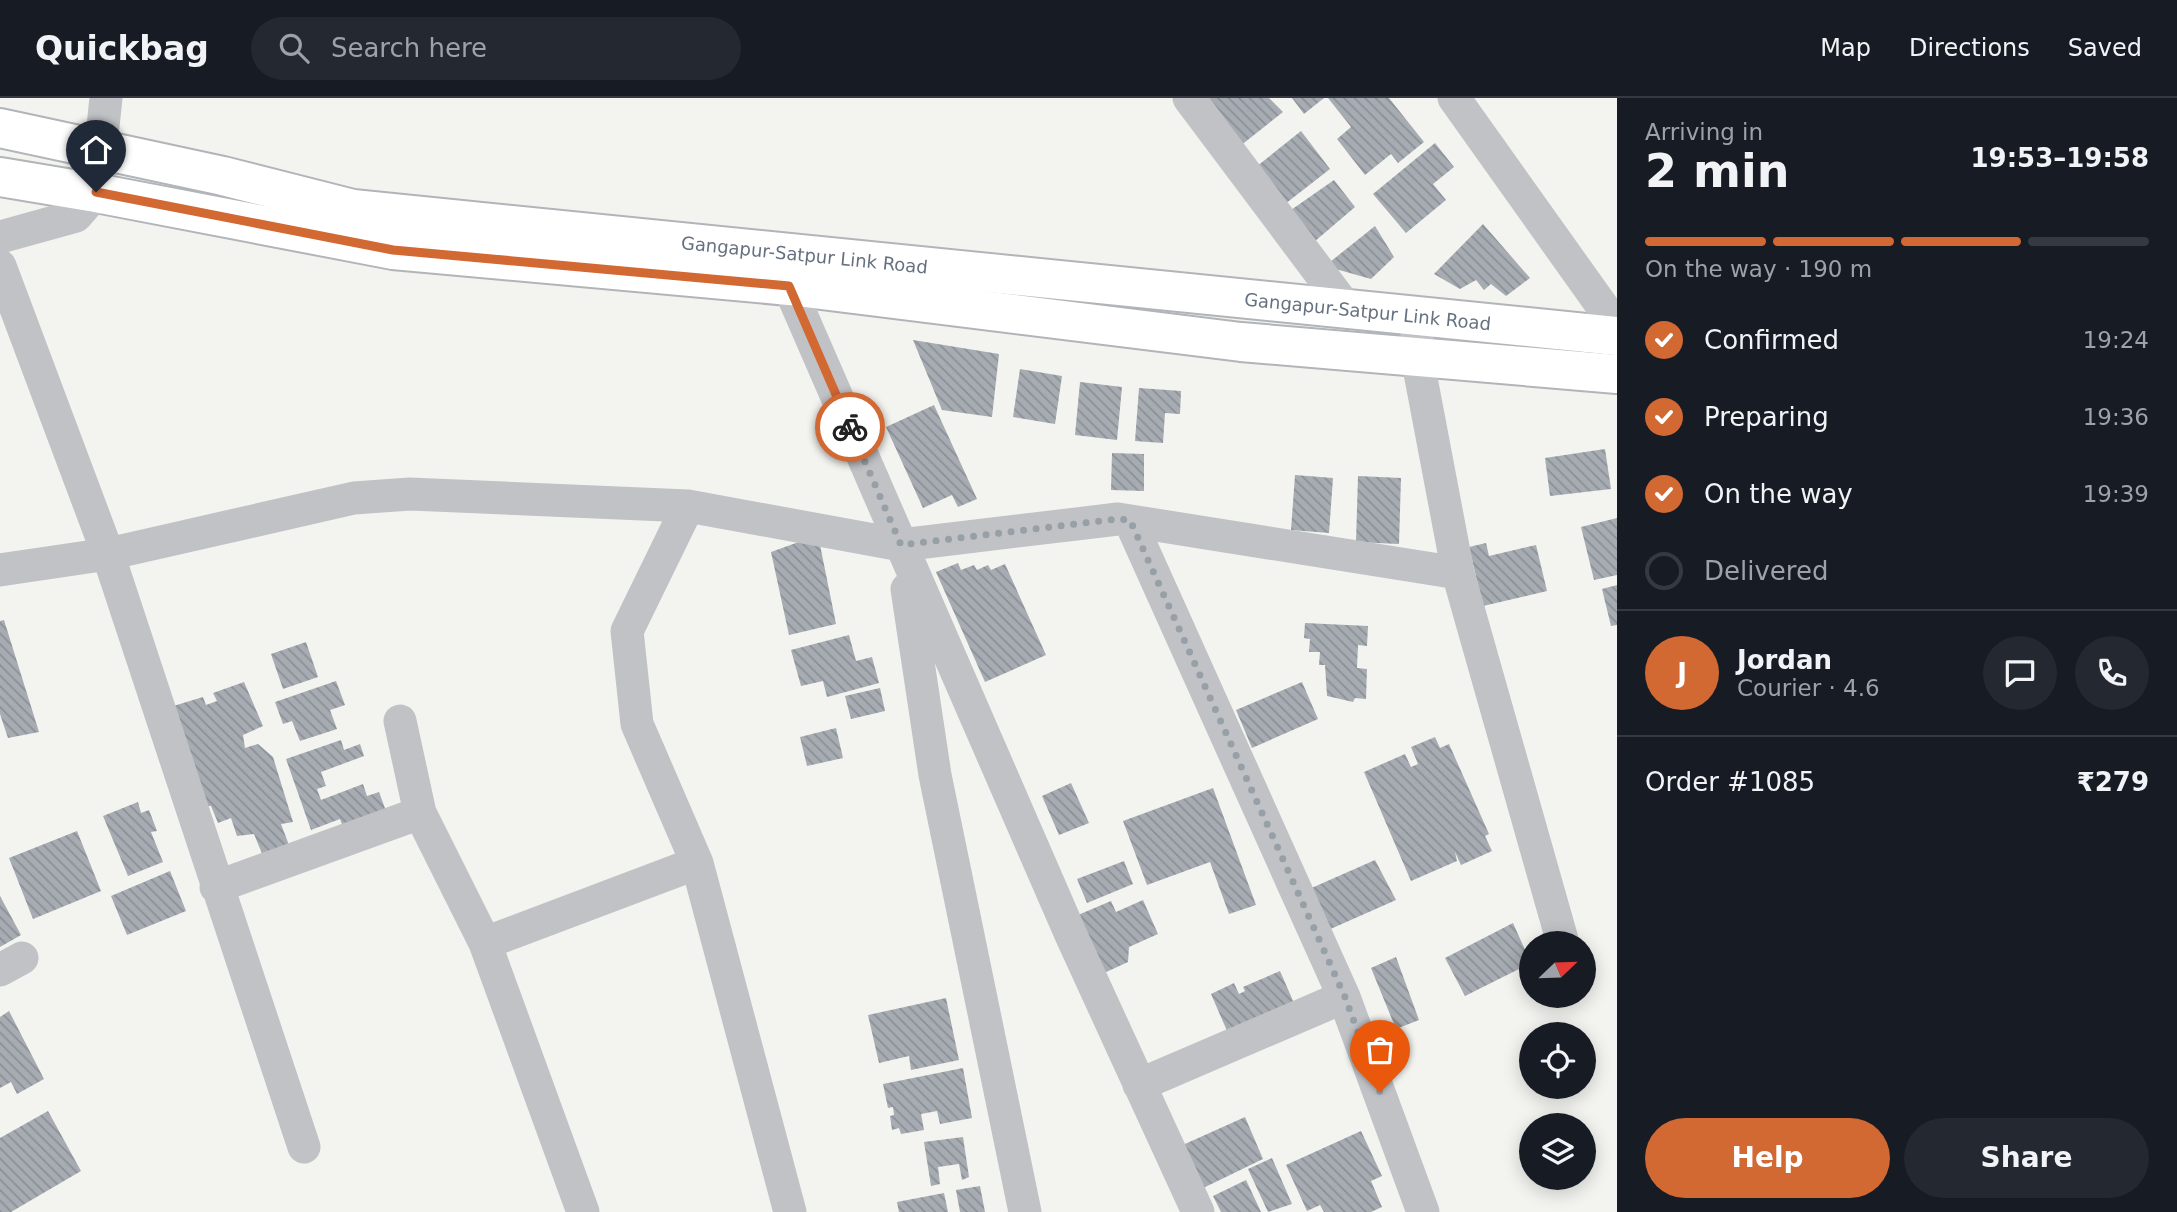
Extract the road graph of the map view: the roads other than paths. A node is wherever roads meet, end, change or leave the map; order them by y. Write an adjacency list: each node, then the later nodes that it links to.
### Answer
1 (106, 98): 5 (street)
2 (1189, 98): 12 (street)
3 (1454, 98): 14 (street)
4 (0, 128): 5 (main road, Gangapur-Satpur Link Road)
5 (100, 152): 7 (street); 9 (main road, Gangapur-Satpur Link Road)
6 (0, 177): 7 (main road, Gangapur-Satpur Link Road)
7 (96, 192): 8 (street); 11 (main road, Gangapur-Satpur Link Road)
8 (0, 237)
9 (774, 251): 11 (street); 12 (main road, Gangapur-Satpur Link Road)
10 (0, 266): 21 (street)
11 (789, 286): 16 (main road, Gangapur-Satpur Link Road); 20 (street)
12 (1347, 309): 13 (main road, Gangapur-Satpur Link Road)
13 (1417, 316): 15 (main road, Gangapur-Satpur Link Road); 16 (street)
14 (1617, 327)
15 (1617, 336)
16 (1418, 357): 17 (main road, Gangapur-Satpur Link Road); 23 (street)
17 (1617, 374)
18 (688, 506): 20 (street); 21 (street); 26 (street)
19 (1130, 520): 20 (street); 23 (street); 30 (street)
20 (901, 545): 31 (street); 35 (street)
21 (108, 554): 22 (street); 27 (street)
22 (0, 570)
23 (1458, 573): 28 (street)
24 (400, 721): 25 (street)
25 (420, 813): 27 (street); 29 (street)
26 (697, 863): 29 (street); 34 (street)
27 (216, 887): 32 (street)
28 (1560, 931)
29 (485, 943): 33 (street)
30 (1345, 997): 31 (street); 37 (street)
31 (1139, 1085): 36 (street)
32 (304, 1147)
33 (583, 1212)
34 (790, 1212)
35 (1025, 1212)
36 (1198, 1212)
37 (1423, 1212)

